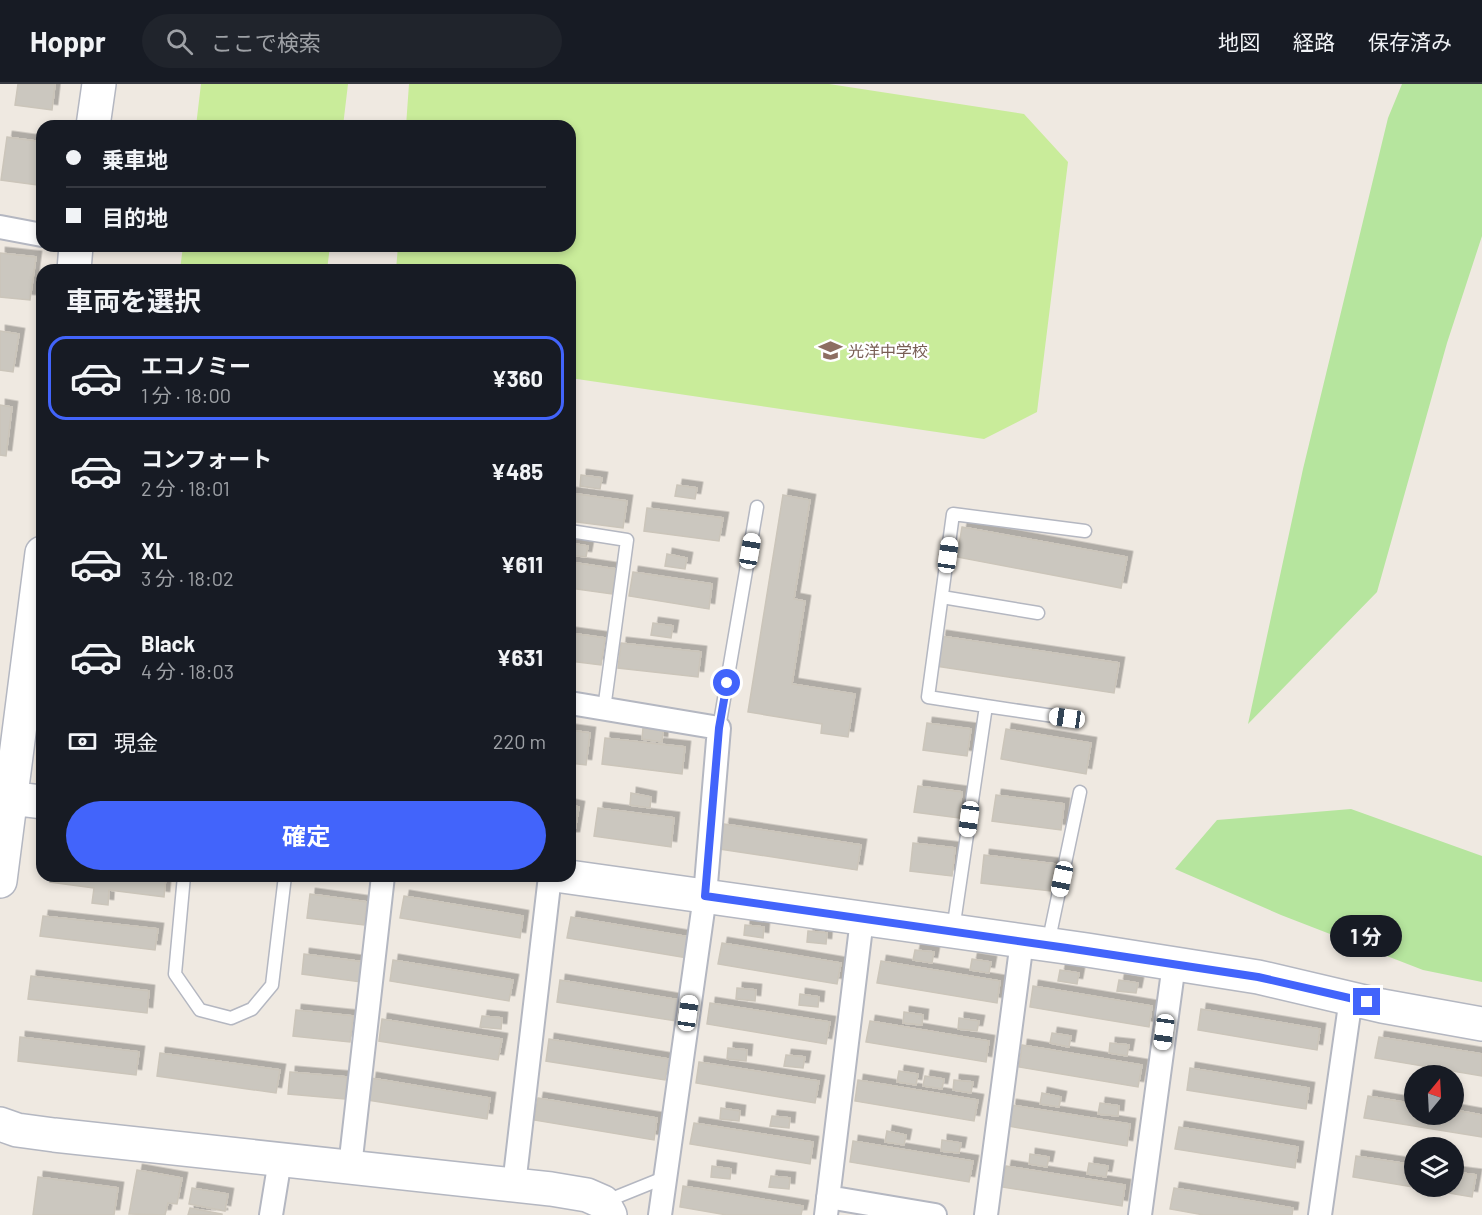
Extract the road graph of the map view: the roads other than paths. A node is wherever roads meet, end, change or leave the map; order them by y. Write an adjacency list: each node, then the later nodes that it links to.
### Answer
1 (99, 84): 2 (street)
2 (94, 120)
3 (0, 226): 4 (street)
4 (36, 234)
5 (757, 507): 15 (lane)
6 (1085, 531): 8 (lane)
7 (576, 532): 13 (lane)
8 (942, 597): 9 (lane); 12 (lane)
9 (1038, 613)
10 (36, 645): 17 (street)
11 (576, 704): 13 (street)
12 (986, 706): 14 (lane); 26 (lane)
13 (604, 708): 15 (street)
14 (1067, 718)
15 (719, 728): 24 (street)
16 (1080, 792): 27 (lane)
17 (26, 800): 19 (street)
18 (576, 878): 24 (street)
19 (0, 879)
20 (183, 882): 21 (lane)
21 (284, 882)
22 (382, 882): 33 (street)
23 (549, 882): 35 (street)
24 (705, 896): 25 (street); 34 (street)
25 (862, 919): 26 (street); 36 (street)
26 (953, 932): 27 (street)
27 (1035, 943): 28 (street); 41 (street)
28 (1174, 964): 29 (street); 42 (street)
29 (1351, 998): 30 (street); 43 (street)
30 (1482, 1024)
31 (0, 1124): 32 (street)
32 (280, 1160): 33 (street); 38 (street)
33 (350, 1167): 35 (street)
34 (666, 1177): 37 (lane); 39 (street)
35 (514, 1185): 37 (street)
36 (827, 1206): 40 (street)
37 (606, 1209)
38 (271, 1215)
39 (660, 1215)
40 (935, 1215)
41 (986, 1215)
42 (1140, 1215)
43 (1320, 1215)

